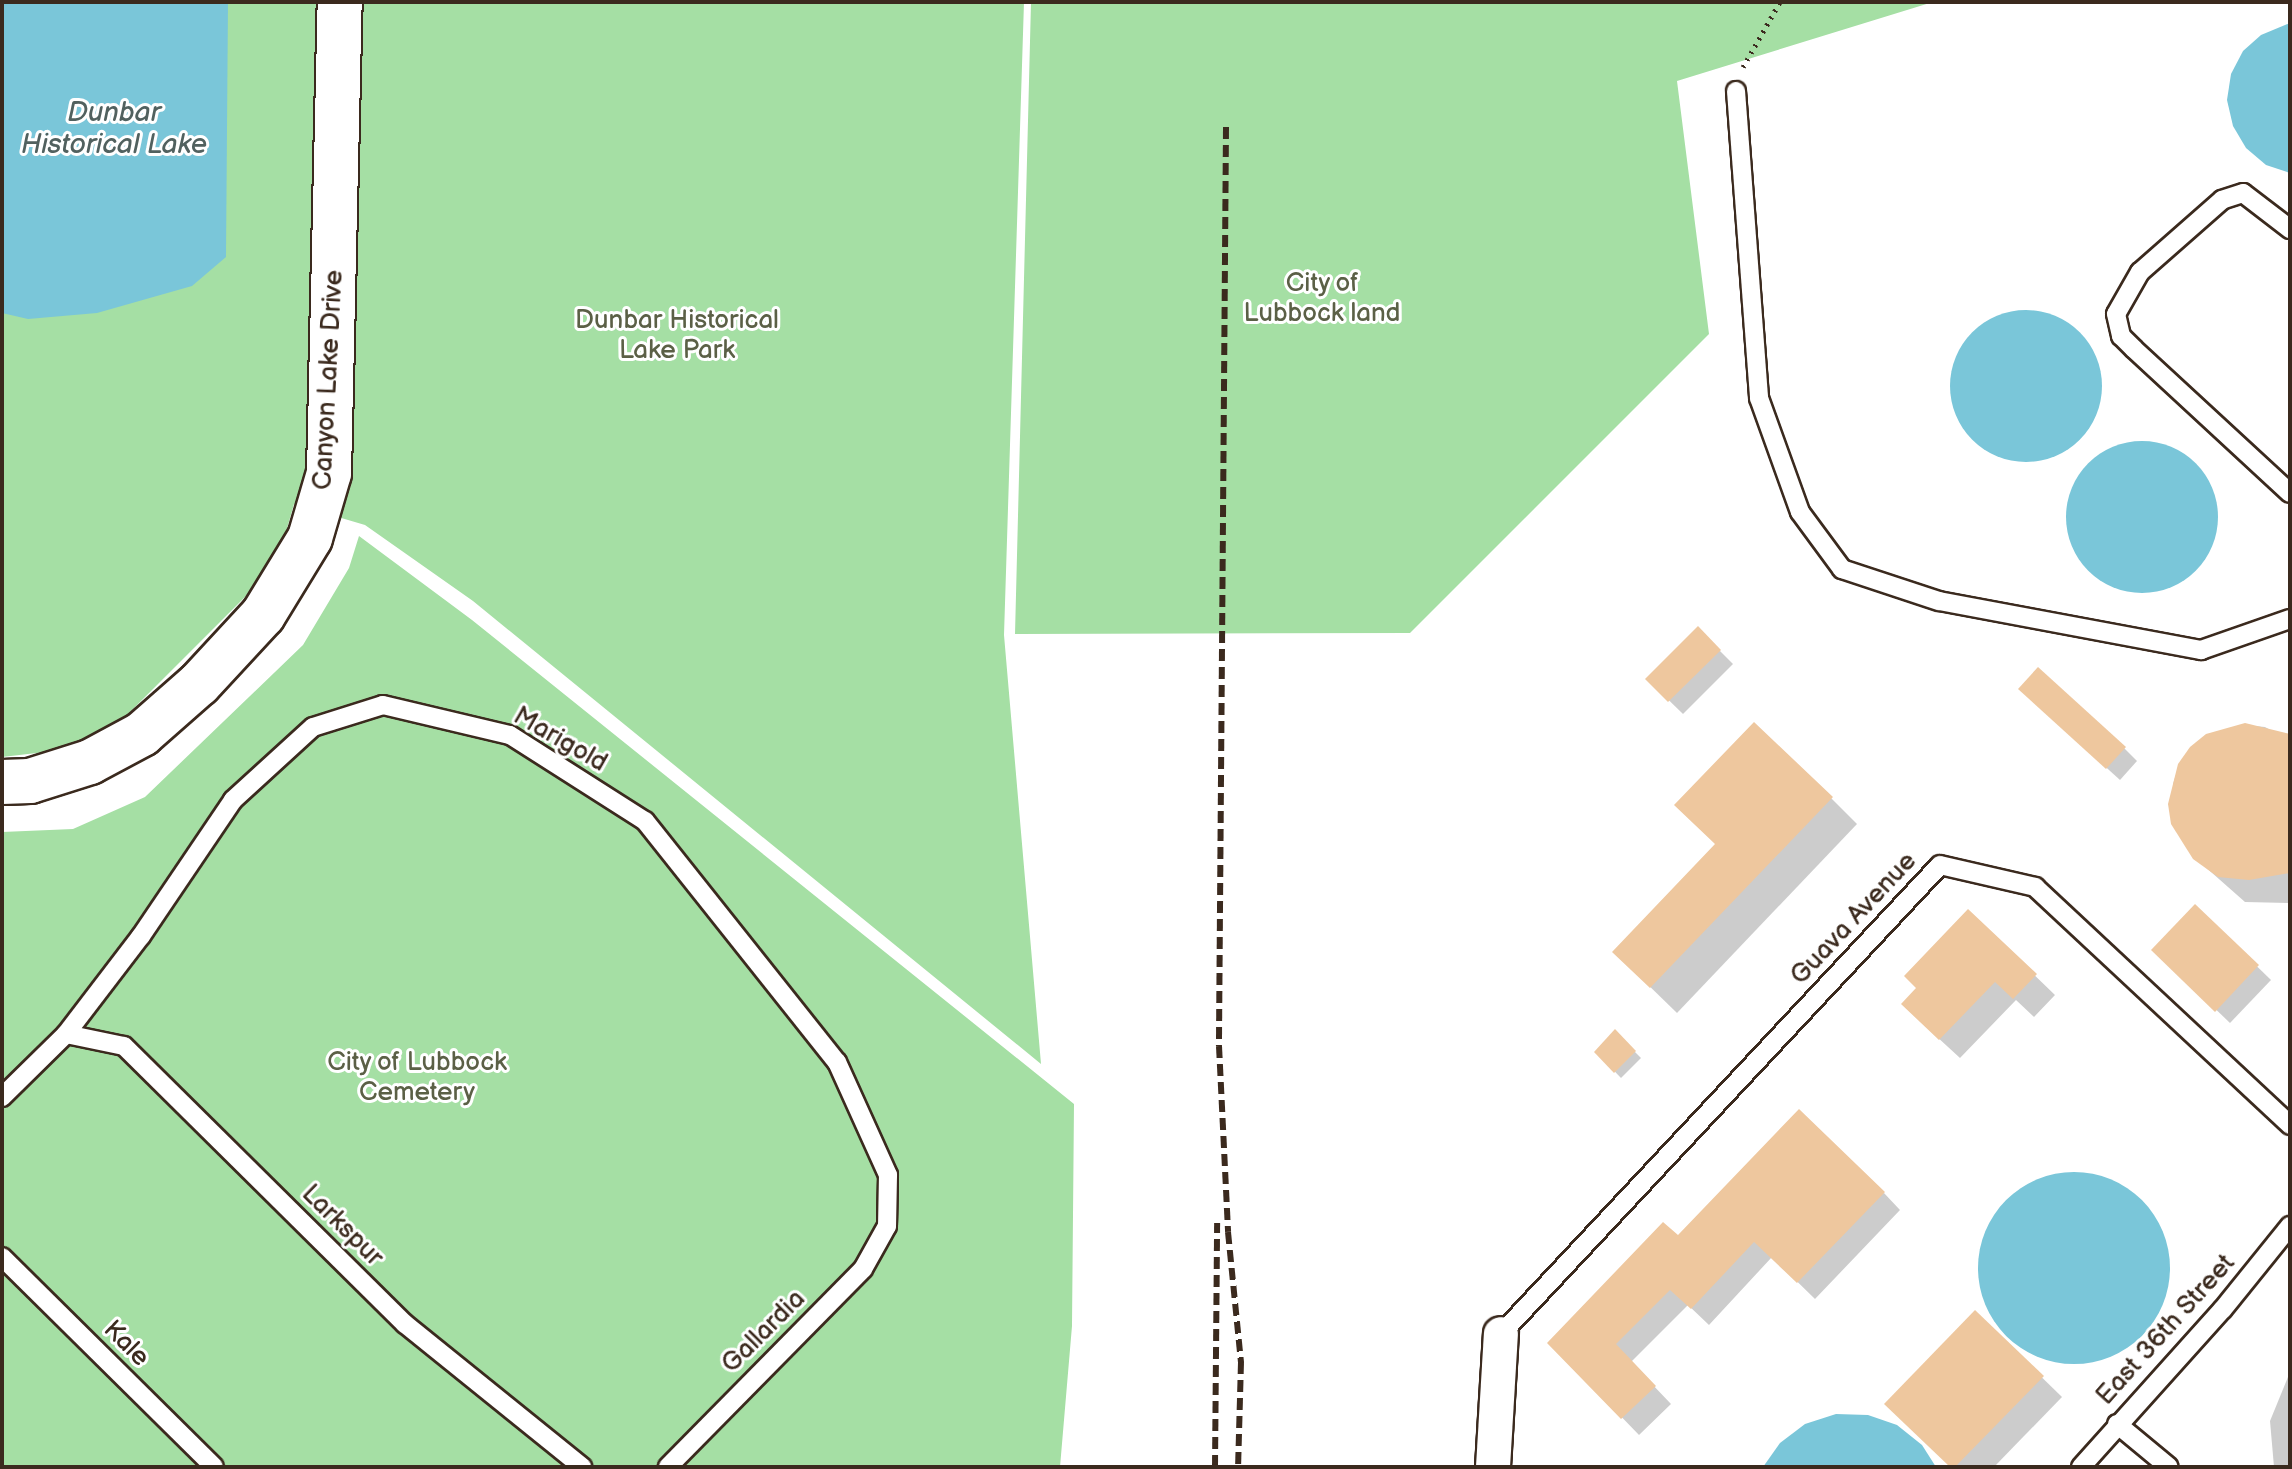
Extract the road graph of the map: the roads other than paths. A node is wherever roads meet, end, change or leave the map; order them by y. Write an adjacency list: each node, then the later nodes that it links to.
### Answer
1 (340, 2): 6 (street, Canyon Lake Drive)
2 (1736, 91): 5 (lane)
3 (2290, 229): 4 (lane)
4 (2290, 493)
5 (2290, 619)
6 (2, 782)
7 (66, 1034): 8 (lane, Marigold); 10 (lane, Marigold); 16 (lane, Larkspur)
8 (2, 1097)
9 (2290, 1125): 13 (lane, Guava Avenue)
10 (887, 1226): 17 (lane, Gallardia)
11 (2290, 1226): 14 (lane, East 36th Street)
12 (2, 1257): 15 (lane, Kale)
13 (1501, 1334): 18 (street)
14 (2117, 1424): 19 (lane, East 36th Street); 20 (lane)
15 (214, 1467)
16 (582, 1467)
17 (668, 1467)
18 (1493, 1467)
19 (2081, 1467)
20 (2169, 1467)

